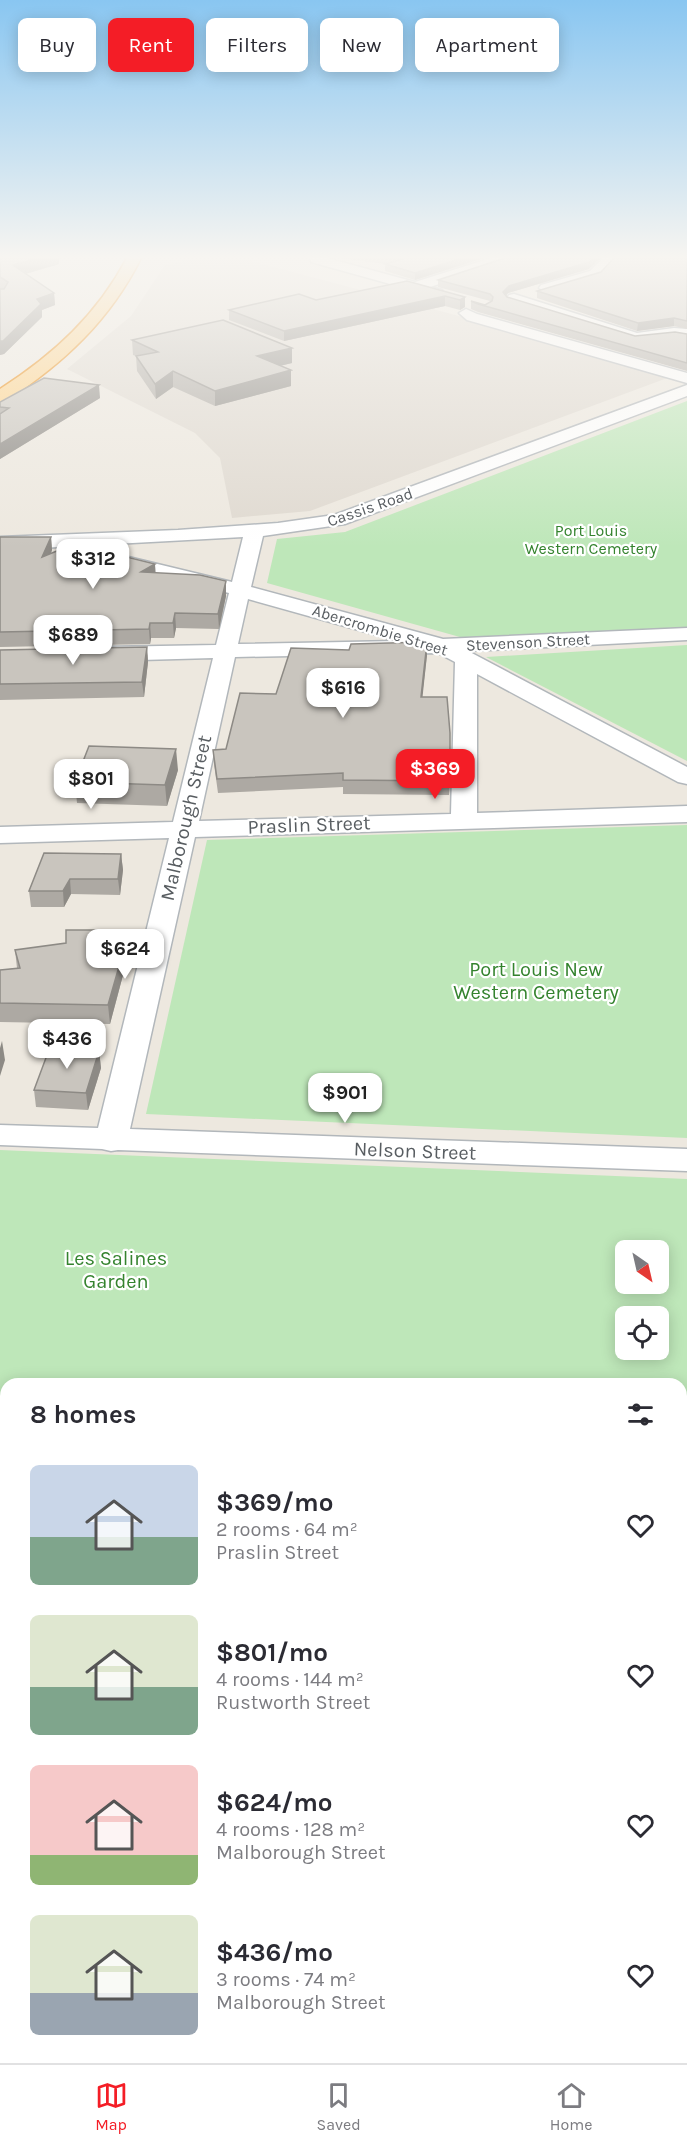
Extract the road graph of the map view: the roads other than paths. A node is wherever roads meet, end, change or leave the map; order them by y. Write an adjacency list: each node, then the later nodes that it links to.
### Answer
1 (36, 354): 5 (highway)
2 (58, 354): 7 (highway)
3 (603, 354): 4 (street)
4 (687, 378)
5 (0, 382)
6 (687, 390): 8 (street, Cassis Road)
7 (0, 397)
8 (254, 531): 10 (street, Cassis Road); 11 (street, Malborough Street)
9 (0, 543): 10 (street, Cassis Road)
10 (50, 544): 11 (street, Abercrombie Street)
11 (240, 590): 13 (street, Abercrombie Street); 14 (street, Malborough Street)
12 (687, 634): 13 (street, Stevenson Street)
13 (442, 646): 14 (street, Stevenson Street); 16 (street, Abercrombie Street)
14 (225, 652): 15 (street, Stevenson Street); 20 (street, Malborough Street)
15 (83, 655)
16 (466, 660): 17 (street, Abercrombie Street); 19 (street)
17 (687, 777)
18 (687, 814): 19 (street, Praslin Street)
19 (464, 820): 20 (street, Praslin Street)
20 (184, 829): 21 (street, Praslin Street); 23 (street, Malborough Street)
21 (0, 835)
22 (0, 1136): 23 (street, Nelson Street)
23 (111, 1141): 24 (street, Nelson Street)
24 (687, 1160)

